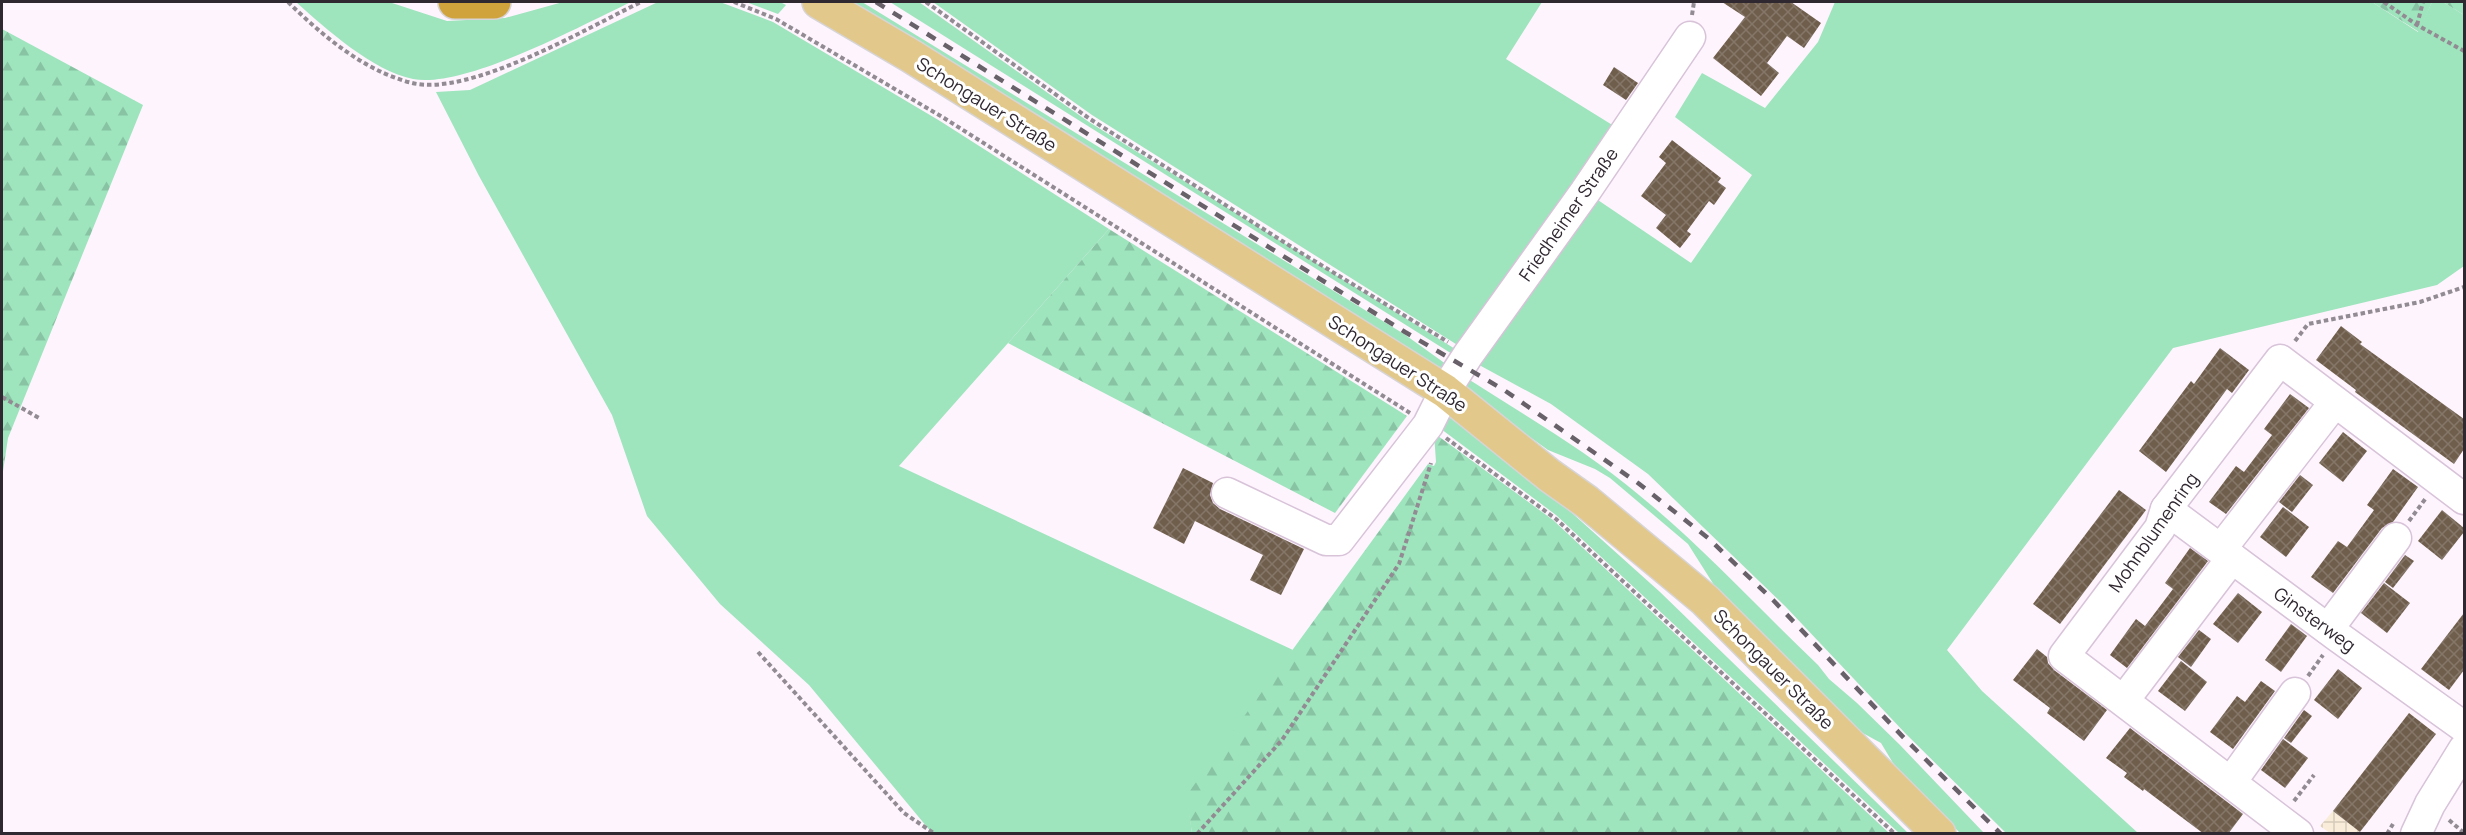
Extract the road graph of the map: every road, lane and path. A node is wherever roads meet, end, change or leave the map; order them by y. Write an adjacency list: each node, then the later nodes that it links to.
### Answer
1 (288, 2): 4 (path)
2 (455, 2): 3 (highway)
3 (494, 2)
4 (641, 2)
5 (734, 2): 20 (path)
6 (819, 2): 16 (main road, Schongauer Straße)
7 (926, 2): 14 (path)
8 (2384, 2): 10 (path)
9 (2423, 2): 10 (path)
10 (2417, 25): 12 (path)
11 (1690, 37): 14 (street, Friedheimer Straße)
12 (2464, 51)
13 (2464, 287): 15 (path)
14 (1468, 355): 16 (street, Friedheimer Straße)
15 (2280, 360): 18 (street); 25 (street, Mohnblumenring)
16 (1445, 391): 20 (street, Friedheimer Straße); 40 (main road, Schongauer Straße)
17 (2, 397): 19 (path)
18 (2335, 402): 22 (street); 27 (street)
19 (41, 419)
20 (1428, 425): 23 (street, Friedheimer Straße); 39 (path)
21 (1432, 462): 38 (path)
22 (2439, 480): 24 (street); 26 (path)
23 (1227, 493)
24 (2464, 499)
25 (2166, 510): 27 (street, Ginsterweg); 31 (street, Mohnblumenring)
26 (2396, 538): 28 (street)
27 (2227, 553): 28 (street, Ginsterweg); 31 (street)
28 (2332, 633): 30 (path); 32 (street, Ginsterweg)
29 (758, 652): 37 (path)
30 (2295, 693): 35 (street)
31 (2124, 700): 35 (street, Mohnblumenring)
32 (2464, 727)
33 (2464, 749): 41 (street)
34 (2314, 775): 36 (path)
35 (2231, 782): 36 (street, Mohnblumenring)
36 (2288, 827)
37 (935, 834)
38 (1197, 834)
39 (1895, 834)
40 (1939, 834)
41 (2416, 834)

